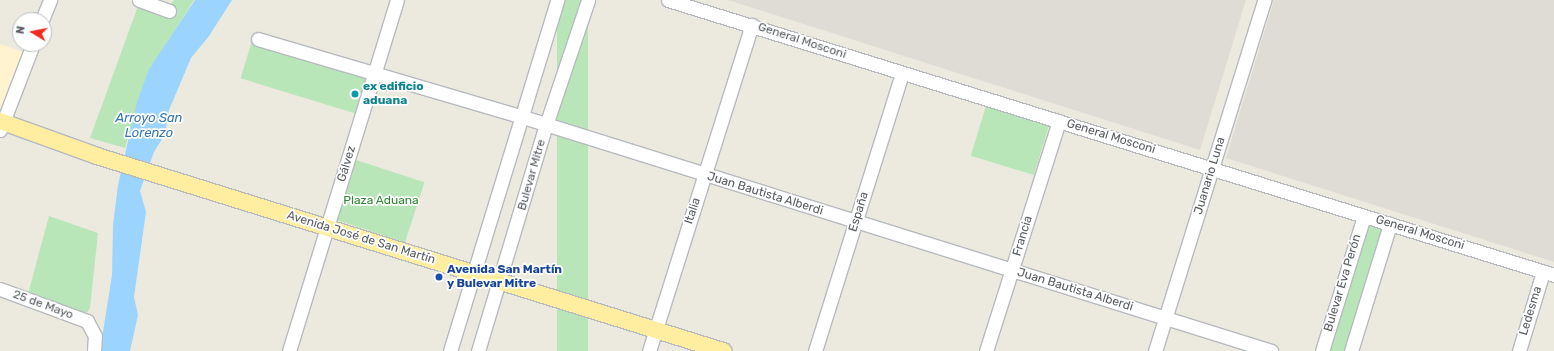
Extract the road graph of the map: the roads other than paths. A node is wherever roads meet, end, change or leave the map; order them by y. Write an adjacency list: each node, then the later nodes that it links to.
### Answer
1 (50, 0): 9 (street)
2 (139, 0): 8 (street)
3 (397, 0): 13 (street, Gálvez)
4 (557, 0): 15 (street)
5 (588, 0): 18 (street, Bulevar Mitre)
6 (668, 0): 10 (street, General Mosconi)
7 (1264, 0): 19 (street, Juanario Luna)
8 (169, 11)
9 (45, 12)
10 (752, 25): 14 (street, General Mosconi); 20 (street, Italia)
11 (258, 39): 13 (street, Juan Bautista Alberdi)
12 (30, 52): 17 (street)
13 (375, 74): 15 (street, Juan Bautista Alberdi); 24 (street, Gálvez)
14 (902, 74): 16 (street, General Mosconi); 22 (street, España)
15 (523, 117): 18 (street, Juan Bautista Alberdi); 26 (street)
16 (1059, 121): 19 (street, General Mosconi); 25 (street, Francia)
17 (1, 124): 24 (main road, Avenida José de San Martín)
18 (546, 125): 20 (street, Juan Bautista Alberdi); 28 (street, Bulevar Mitre)
19 (1212, 168): 21 (street, General Mosconi); 30 (street, Juanario Luna)
20 (704, 175): 22 (street, Juan Bautista Alberdi); 31 (street, Italia)
21 (1364, 216): 23 (street, General Mosconi); 42 (street, Bulevar Eva Perón)
22 (856, 222): 25 (street, Juan Bautista Alberdi); 38 (street, España)
23 (1390, 224): 27 (street, General Mosconi); 43 (street)
24 (328, 227): 26 (main road, Avenida José de San Martín); 33 (street, Gálvez)
25 (1012, 271): 30 (street, Juan Bautista Alberdi); 39 (street, Francia)
26 (474, 273): 28 (main road, Avenida José de San Martín); 34 (street)
27 (1549, 273): 44 (street, Ledesma)
28 (500, 281): 31 (main road, Avenida José de San Martín); 35 (street, Bulevar Mitre)
29 (0, 289): 32 (street, 25 de Mayo)
30 (1165, 318): 40 (street, Juanario Luna); 41 (street, Juan Bautista Alberdi)
31 (655, 330): 36 (street, Italia); 37 (main road, Avenida José de San Martín)
32 (94, 351)
33 (289, 351)
34 (450, 351)
35 (478, 351)
36 (649, 351)
37 (723, 351)
38 (815, 351)
39 (986, 351)
40 (1155, 351)
41 (1271, 351)
42 (1322, 351)
43 (1351, 351)
44 (1519, 351)

